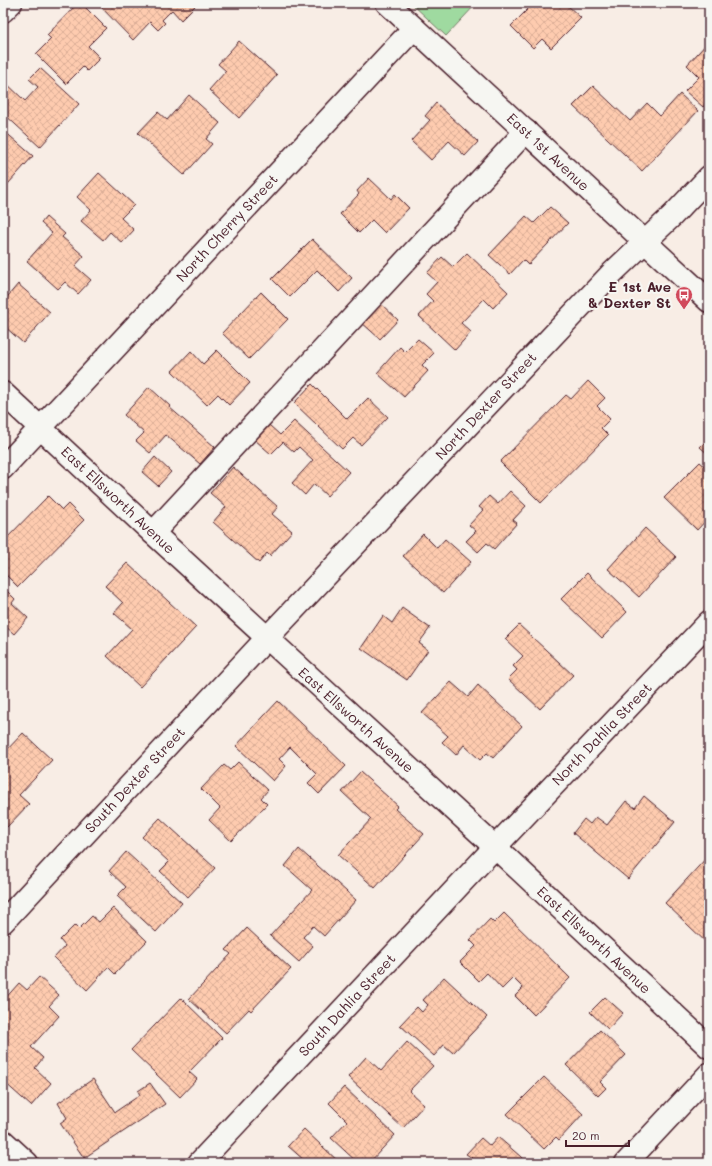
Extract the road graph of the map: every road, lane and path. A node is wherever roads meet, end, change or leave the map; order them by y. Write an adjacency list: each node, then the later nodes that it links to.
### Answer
1 (11, 3): 3 (street)
2 (387, 3): 4 (street, East 1st Avenue)
3 (3, 11)
4 (414, 28): 5 (street, East 1st Avenue); 10 (street, North Cherry Street)
5 (526, 131): 7 (street, East 1st Avenue); 12 (street)
6 (709, 177): 7 (street, North Dexter Street)
7 (645, 242): 8 (street, East 1st Avenue); 14 (street, North Dexter Street)
8 (709, 301)
9 (3, 393): 10 (street, East Ellsworth Avenue)
10 (40, 428): 11 (street, North Cherry Street); 12 (street, East Ellsworth Avenue)
11 (3, 468)
12 (153, 533): 14 (street, East Ellsworth Avenue)
13 (709, 622): 15 (street, North Dahlia Street)
14 (267, 638): 15 (street, East Ellsworth Avenue); 16 (street, South Dexter Street)
15 (495, 847): 17 (street, East Ellsworth Avenue); 21 (street, South Dahlia Street)
16 (3, 922)
17 (709, 1047)
18 (709, 1074): 22 (street)
19 (3, 1141): 20 (street)
20 (27, 1163)
21 (199, 1163)
22 (626, 1163)

